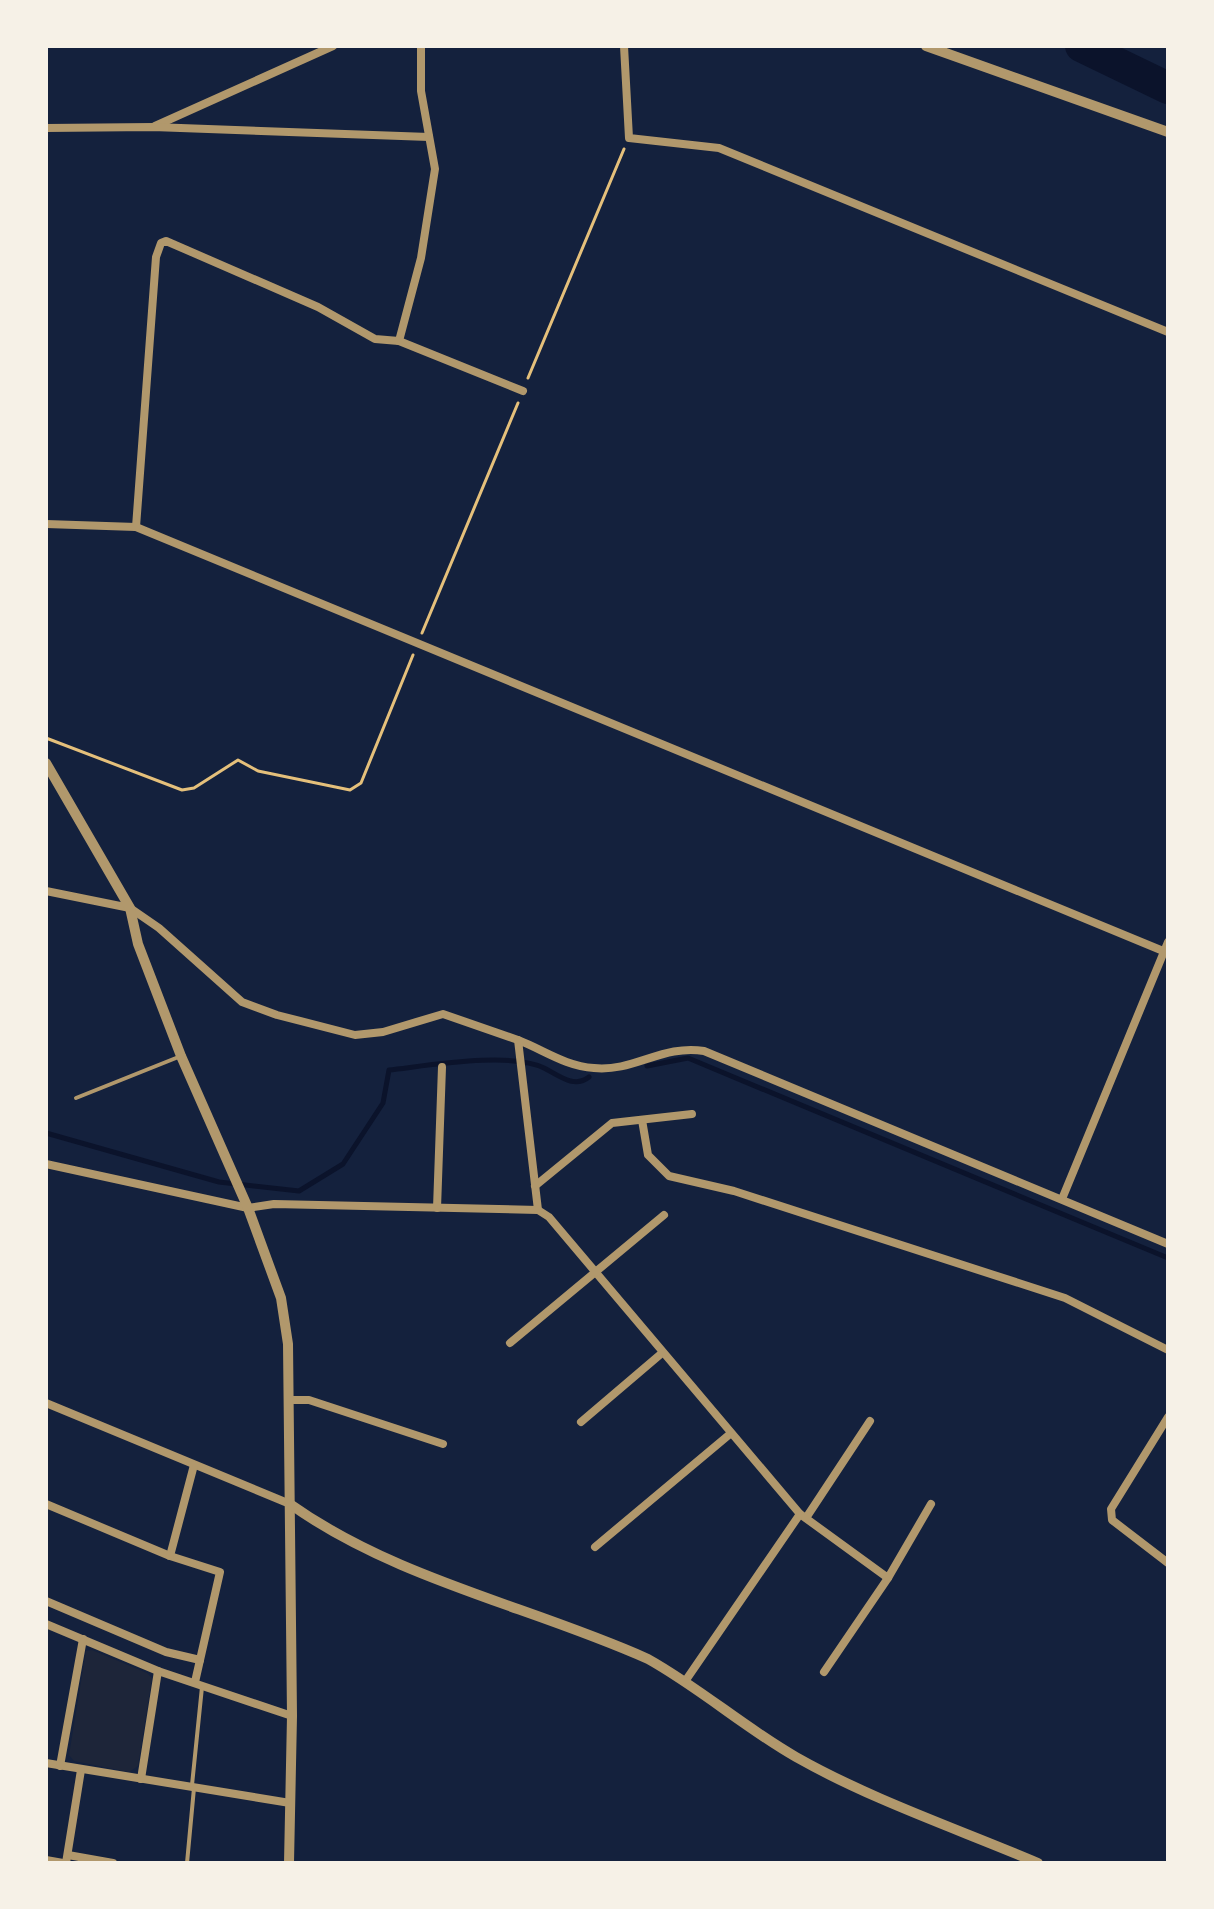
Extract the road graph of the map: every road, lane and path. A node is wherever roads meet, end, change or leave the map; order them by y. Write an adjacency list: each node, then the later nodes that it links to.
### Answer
1 (333, 46): 5 (street)
2 (421, 46): 8 (street)
3 (624, 46): 9 (street)
4 (926, 46): 7 (street)
5 (153, 127): 6 (street); 8 (street)
6 (46, 128)
7 (1168, 132)
8 (429, 137): 10 (street)
9 (1168, 332)
10 (399, 341): 11 (street); 13 (street)
11 (523, 391)
12 (46, 524): 13 (street)
13 (136, 527): 14 (street)
14 (417, 645): 15 (path); 20 (street)
15 (46, 738)
16 (46, 763): 18 (street)
17 (46, 891): 18 (street)
18 (130, 908): 21 (street); 22 (street)
19 (1168, 942): 20 (street)
20 (1166, 952): 29 (street)
21 (518, 1045): 28 (street); 29 (street)
22 (181, 1056): 24 (lane); 30 (street)
23 (442, 1067): 31 (street)
24 (76, 1098)
25 (692, 1114): 26 (street)
26 (642, 1120): 28 (street); 37 (street)
27 (46, 1164): 30 (street)
28 (535, 1186): 32 (street)
29 (1062, 1199): 34 (street)
30 (248, 1208): 31 (street); 39 (street)
31 (437, 1208): 32 (street)
32 (538, 1210): 35 (street)
33 (664, 1215): 35 (street)
34 (1168, 1244)
35 (595, 1273): 36 (street); 38 (street)
36 (510, 1343)
37 (1168, 1350)
38 (662, 1353): 43 (street); 44 (street)
39 (289, 1400): 45 (street); 48 (street)
40 (46, 1403): 46 (street)
41 (1168, 1417): 53 (street)
42 (870, 1421): 50 (street)
43 (581, 1422)
44 (730, 1434): 50 (street); 51 (street)
45 (443, 1444)
46 (194, 1465): 48 (street); 52 (street)
47 (46, 1504): 52 (street)
48 (290, 1504): 61 (street); 63 (street)
49 (931, 1504): 54 (street)
50 (803, 1516): 54 (street); 61 (street)
51 (595, 1547)
52 (170, 1556): 58 (street)
53 (1168, 1563)
54 (888, 1578): 60 (street)
55 (46, 1601): 58 (street)
56 (46, 1624): 57 (street)
57 (83, 1639): 59 (street); 65 (street)
58 (200, 1660): 62 (street)
59 (158, 1671): 62 (street); 67 (street)
60 (824, 1672)
61 (686, 1680): 75 (street)
62 (199, 1683): 63 (street); 68 (lane)
63 (292, 1716): 69 (street)
64 (46, 1763): 65 (street)
65 (60, 1766): 66 (street)
66 (81, 1770): 67 (street); 71 (street)
67 (141, 1779): 68 (street)
68 (193, 1788): 69 (street); 73 (lane)
69 (290, 1803): 74 (street)
70 (46, 1860): 71 (street)
71 (66, 1860): 72 (street)
72 (113, 1863)
73 (187, 1863)
74 (289, 1863)
75 (1038, 1863)

